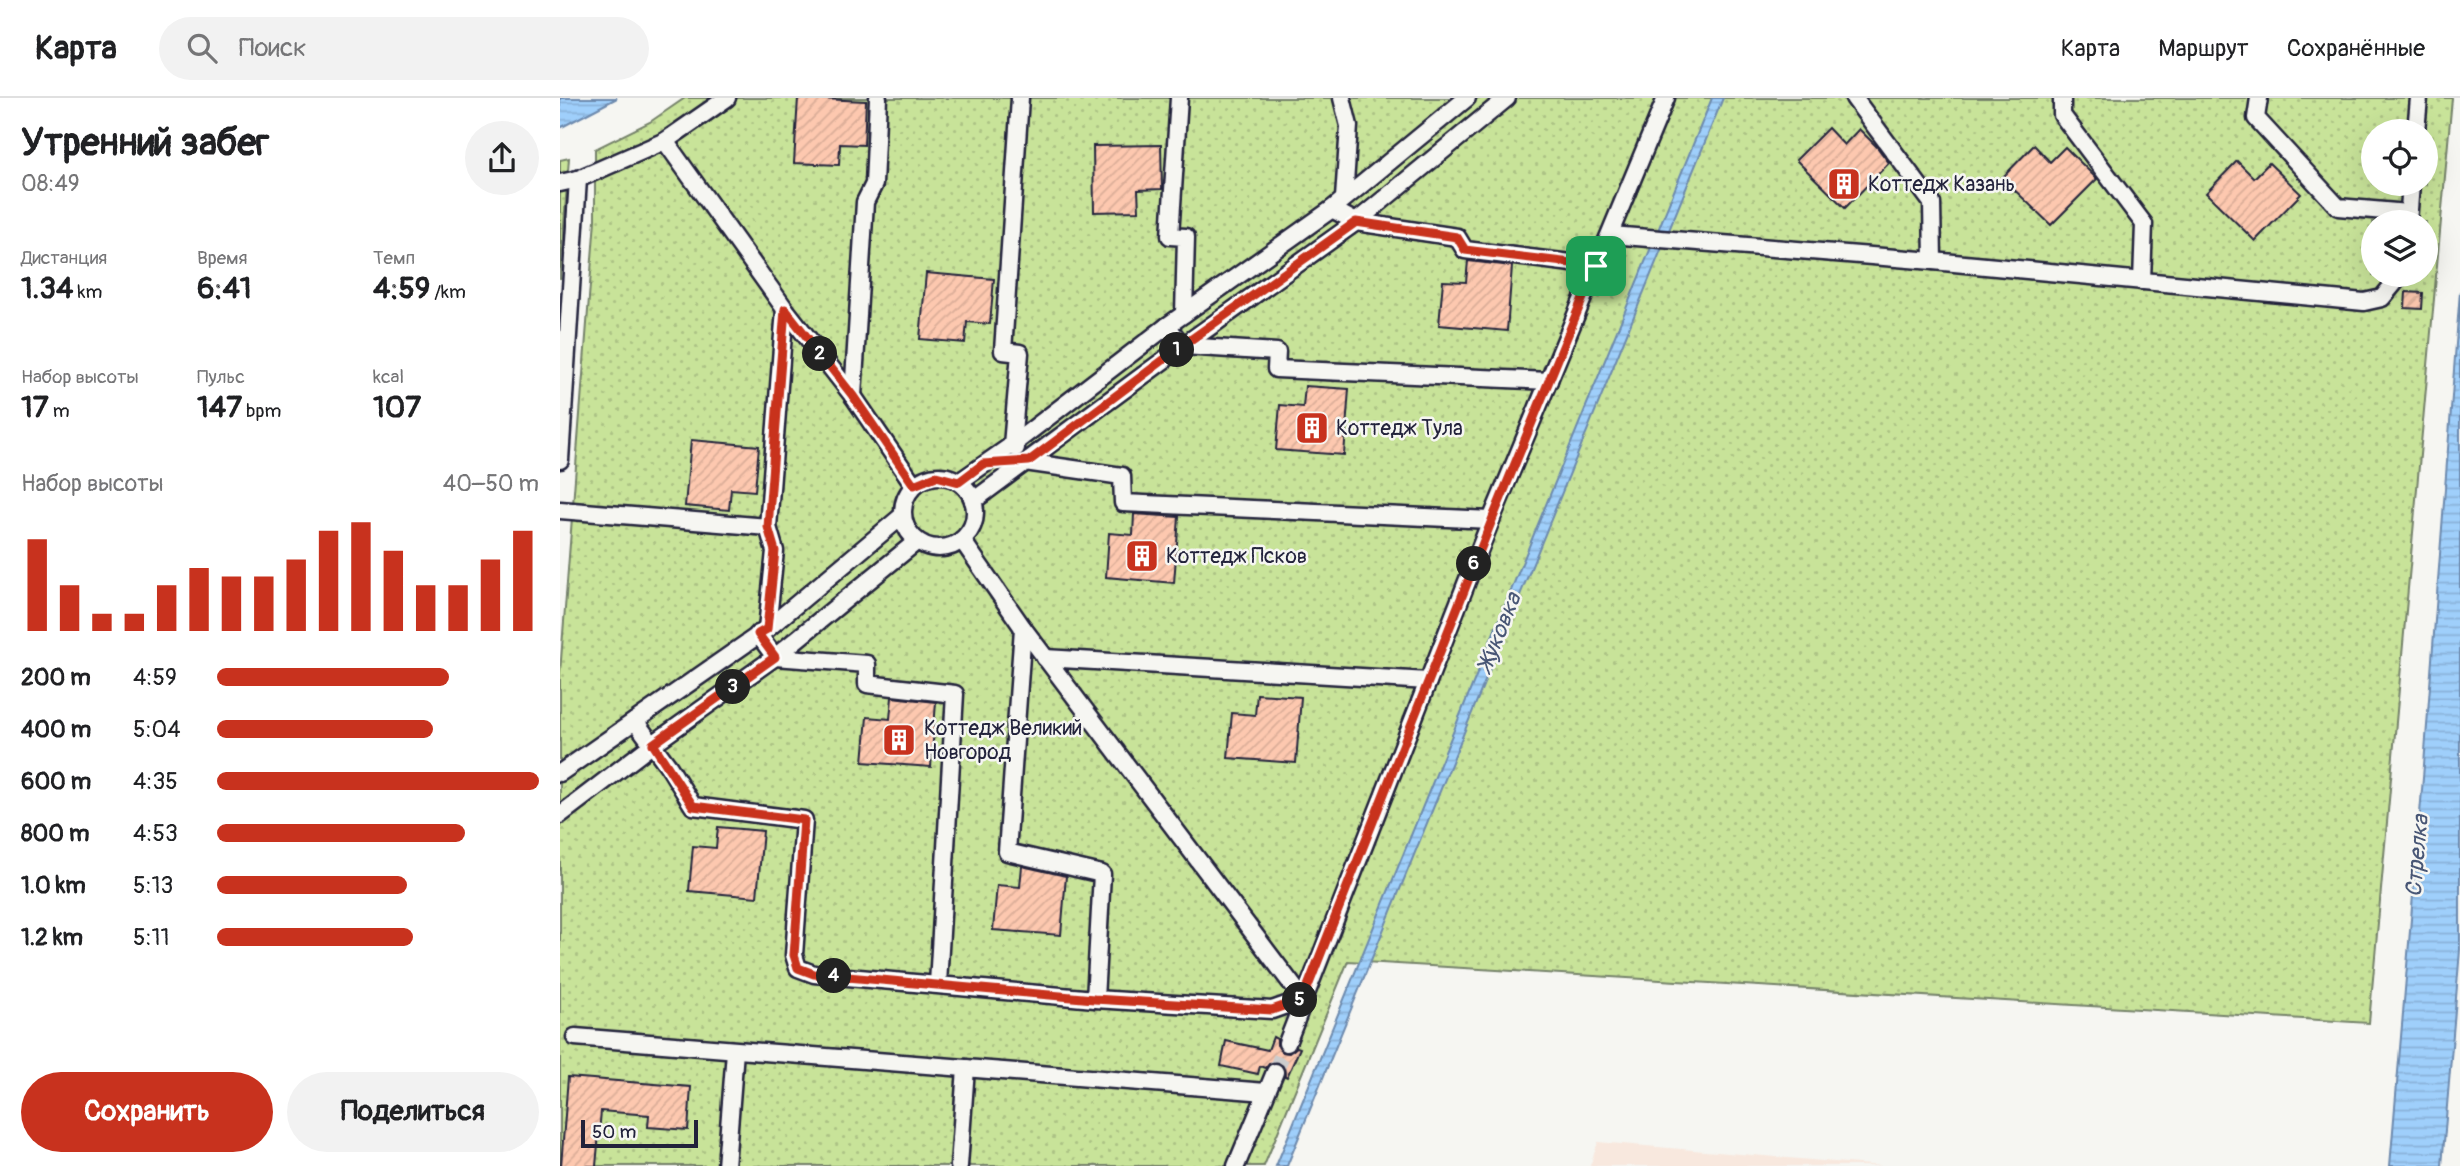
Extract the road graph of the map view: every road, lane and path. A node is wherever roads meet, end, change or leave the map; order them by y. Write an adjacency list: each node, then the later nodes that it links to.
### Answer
1 (727, 98): 14 (street)
2 (878, 98): 30 (street)
3 (1020, 98): 31 (street)
4 (1180, 98): 26 (street)
5 (1342, 98): 17 (street)
6 (1468, 98): 17 (street)
7 (1507, 98): 19 (street)
8 (1666, 98): 20 (street)
9 (1854, 98): 21 (street)
10 (2062, 98): 23 (street)
11 (2259, 98): 18 (street)
12 (2420, 98): 13 (street)
13 (2417, 119)
14 (666, 141): 15 (street); 25 (street)
15 (578, 179): 16 (street); 32 (street)
16 (560, 183)
17 (1338, 204): 19 (street); 26 (street)
18 (2361, 211)
19 (1356, 222): 22 (street); 28 (street)
20 (1611, 235): 21 (street); 22 (street)
21 (1933, 261): 23 (street)
22 (1596, 266): 29 (street)
23 (2142, 281): 24 (street)
24 (2391, 287)
25 (785, 309): 30 (street); 41 (street)
26 (1184, 314): 27 (street)
27 (1167, 326): 28 (street); 31 (street)
28 (1182, 346): 29 (street); 33 (street)
29 (1549, 381): 40 (street)
30 (853, 396): 36 (street)
31 (1012, 445): 33 (street); 34 (street)
32 (560, 460)
33 (1029, 461): 34 (street); 37 (street); 40 (street)
34 (983, 464): 35 (street)
35 (959, 482): 36 (street); 37 (street)
36 (914, 485): 39 (street)
37 (973, 501): 42 (street)
38 (560, 510): 41 (street)
39 (902, 516): 43 (street); 45 (street)
40 (1492, 520): 48 (street)
41 (768, 527): 45 (street)
42 (962, 540): 43 (street); 44 (street)
43 (916, 542): 46 (street)
44 (1023, 628): 47 (street); 54 (street)
45 (763, 631): 46 (street); 49 (street)
46 (775, 657): 50 (street); 53 (street)
47 (1045, 658): 48 (street); 55 (street)
48 (1428, 681): 55 (street)
49 (635, 721): 50 (street); 51 (street)
50 (653, 744): 52 (street); 53 (street)
51 (560, 773)
52 (560, 816)
53 (938, 984): 54 (street)
54 (1094, 999): 55 (street)
55 (1303, 999): 57 (street)
56 (575, 1037): 58 (street)
57 (1287, 1043)
58 (735, 1051): 59 (street); 62 (street)
59 (966, 1069): 61 (street); 63 (street)
60 (1275, 1072): 61 (street)
61 (1266, 1092): 64 (street)
62 (726, 1166)
63 (959, 1166)
64 (1236, 1166)

